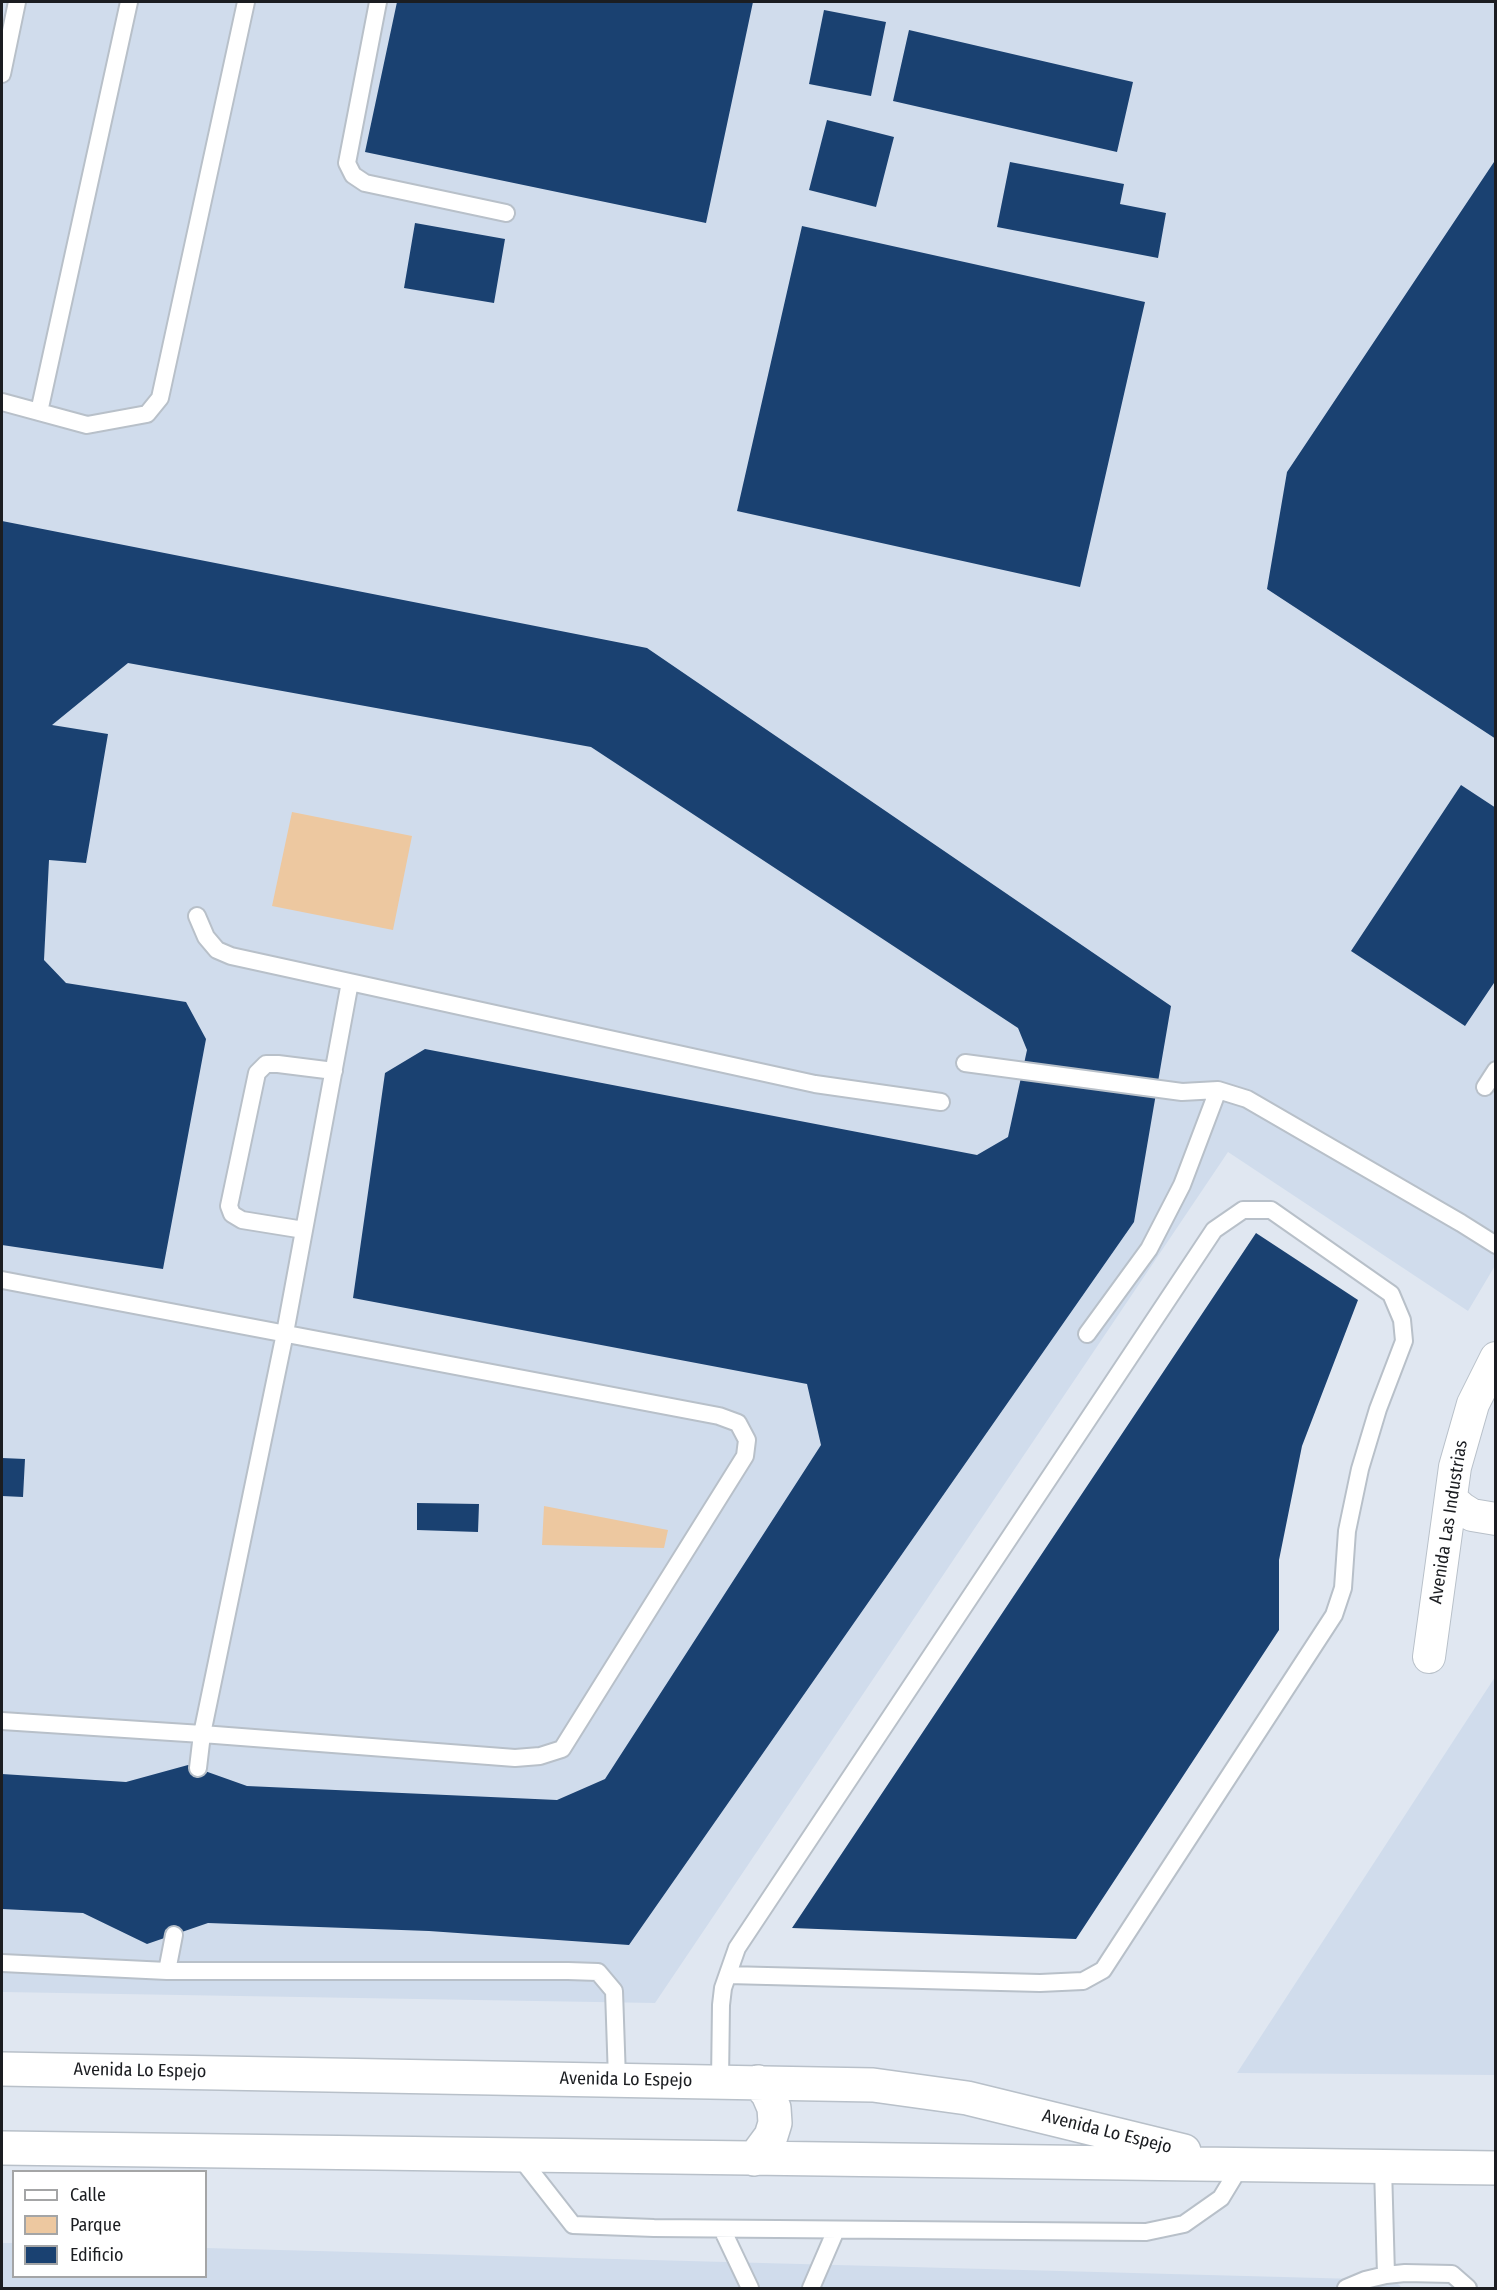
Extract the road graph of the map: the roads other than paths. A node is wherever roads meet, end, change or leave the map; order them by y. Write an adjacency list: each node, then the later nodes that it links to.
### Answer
1 (16, 2): 5 (lane)
2 (129, 2): 8 (lane)
3 (246, 2): 8 (lane)
4 (378, 2): 6 (lane)
5 (2, 74)
6 (506, 213)
7 (2, 402): 8 (lane)
8 (39, 412)
9 (197, 916): 10 (lane)
10 (350, 982): 13 (lane); 16 (lane)
11 (965, 1063): 15 (lane)
12 (1496, 1070): 14 (lane)
13 (334, 1071): 17 (lane); 17 (lane)
14 (1485, 1087)
15 (1218, 1090): 18 (lane); 21 (lane)
16 (941, 1102)
17 (304, 1230): 20 (lane)
18 (1496, 1245)
19 (2, 1280): 20 (lane)
20 (285, 1333): 27 (lane); 27 (lane)
21 (1087, 1334)
22 (1496, 1358): 23 (street, Avenida Las Industrias)
23 (1451, 1499): 24 (street); 25 (street, Avenida Las Industrias)
24 (1496, 1519)
25 (1429, 1657)
26 (2, 1721): 27 (lane)
27 (202, 1734): 28 (lane)
28 (198, 1768)
29 (174, 1935): 31 (lane)
30 (2, 1964): 31 (lane)
31 (167, 1971): 34 (lane)
32 (728, 1975): 32 (lane); 35 (lane)
33 (2, 2069): 34 (main road, Avenida Lo Espejo)
34 (616, 2079): 35 (main road, Avenida Lo Espejo)
35 (720, 2081): 36 (main road, Avenida Lo Espejo)
36 (758, 2082): 39 (main road); 40 (main road, Avenida Lo Espejo)
37 (2, 2148): 38 (main road, Avenida Lo Espejo)
38 (519, 2156): 39 (main road, Avenida Lo Espejo); 43 (lane)
39 (754, 2158): 40 (main road, Avenida Lo Espejo)
40 (1241, 2165): 41 (main road, Avenida Lo Espejo); 44 (lane)
41 (1383, 2167): 42 (main road, Avenida Lo Espejo); 45 (lane)
42 (1496, 2168)
43 (722, 2229): 44 (lane); 46 (lane)
44 (836, 2230): 47 (lane)
45 (1386, 2275): 48 (lane); 49 (lane)
46 (750, 2289)
47 (811, 2289)
48 (1346, 2289)
49 (1468, 2289)

